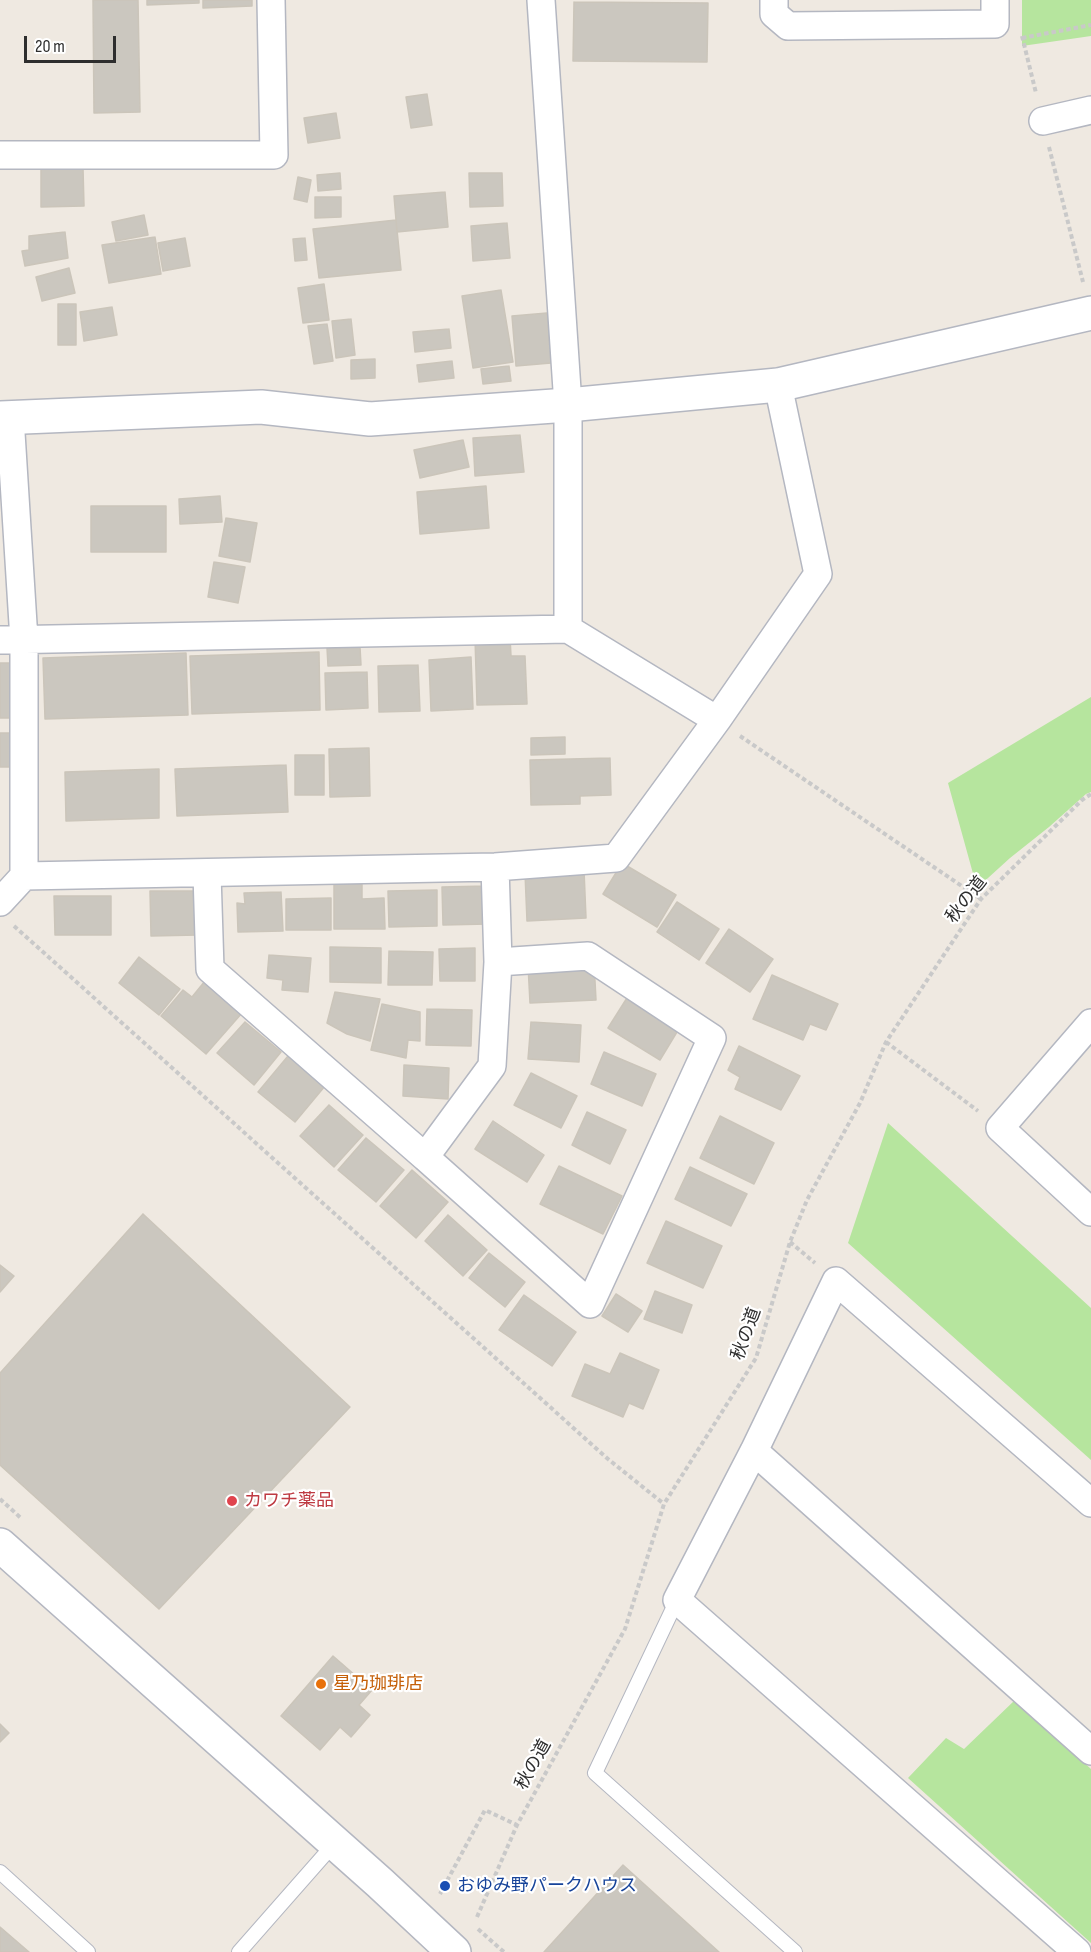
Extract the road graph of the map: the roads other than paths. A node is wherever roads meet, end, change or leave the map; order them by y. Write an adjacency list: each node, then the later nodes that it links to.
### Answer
1 (271, 0): 7 (street)
2 (541, 0): 10 (street)
3 (774, 0): 4 (street)
4 (995, 12)
5 (1091, 110): 6 (street)
6 (1043, 121)
7 (0, 155)
8 (1091, 313): 9 (street)
9 (778, 385): 10 (street); 14 (street)
10 (568, 405): 11 (street); 12 (street)
11 (5, 417): 13 (street)
12 (568, 629): 13 (street); 14 (street)
13 (12, 640): 17 (street)
14 (717, 720): 15 (street)
15 (495, 867): 16 (street); 19 (street)
16 (207, 874): 17 (street); 21 (street)
17 (24, 876): 18 (street)
18 (4, 912)
19 (498, 962): 21 (street); 21 (street)
20 (1091, 1023): 22 (street)
21 (425, 1157)
22 (1091, 1212)
23 (754, 1451): 24 (street); 26 (street); 27 (street)
24 (1091, 1503)
25 (0, 1545): 28 (street)
26 (677, 1600): 33 (lane); 34 (street)
27 (1091, 1751)
28 (334, 1844): 31 (lane); 32 (street)
29 (0, 1872): 30 (lane)
30 (88, 1952)
31 (239, 1952)
32 (454, 1952)
33 (795, 1952)
34 (1077, 1952)

